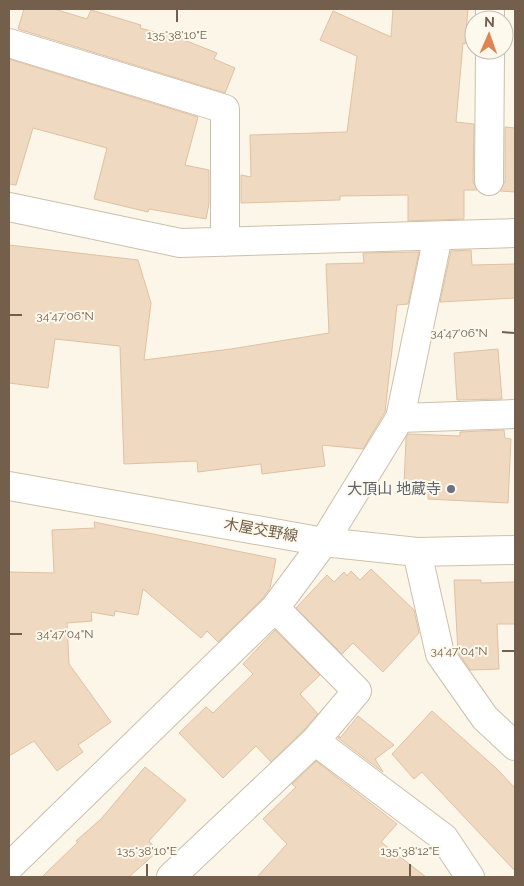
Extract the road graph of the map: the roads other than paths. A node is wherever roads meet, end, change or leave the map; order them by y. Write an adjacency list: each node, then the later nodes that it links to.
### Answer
1 (9, 43): 7 (street)
2 (490, 60): 3 (street)
3 (489, 182)
4 (9, 207): 7 (street)
5 (515, 233): 6 (street)
6 (438, 236): 7 (street); 9 (street)
7 (225, 242)
8 (515, 414): 9 (street)
9 (400, 418): 11 (street)
10 (9, 486): 11 (street, 木屋交野線)
11 (324, 542): 13 (street, 木屋交野線); 14 (street)
12 (515, 550): 13 (street, 木屋交野線)
13 (417, 552): 16 (street)
14 (275, 608): 15 (street); 17 (street)
15 (315, 741): 18 (street); 19 (street)
16 (515, 746)
17 (9, 867)
18 (171, 877)
19 (470, 877)

